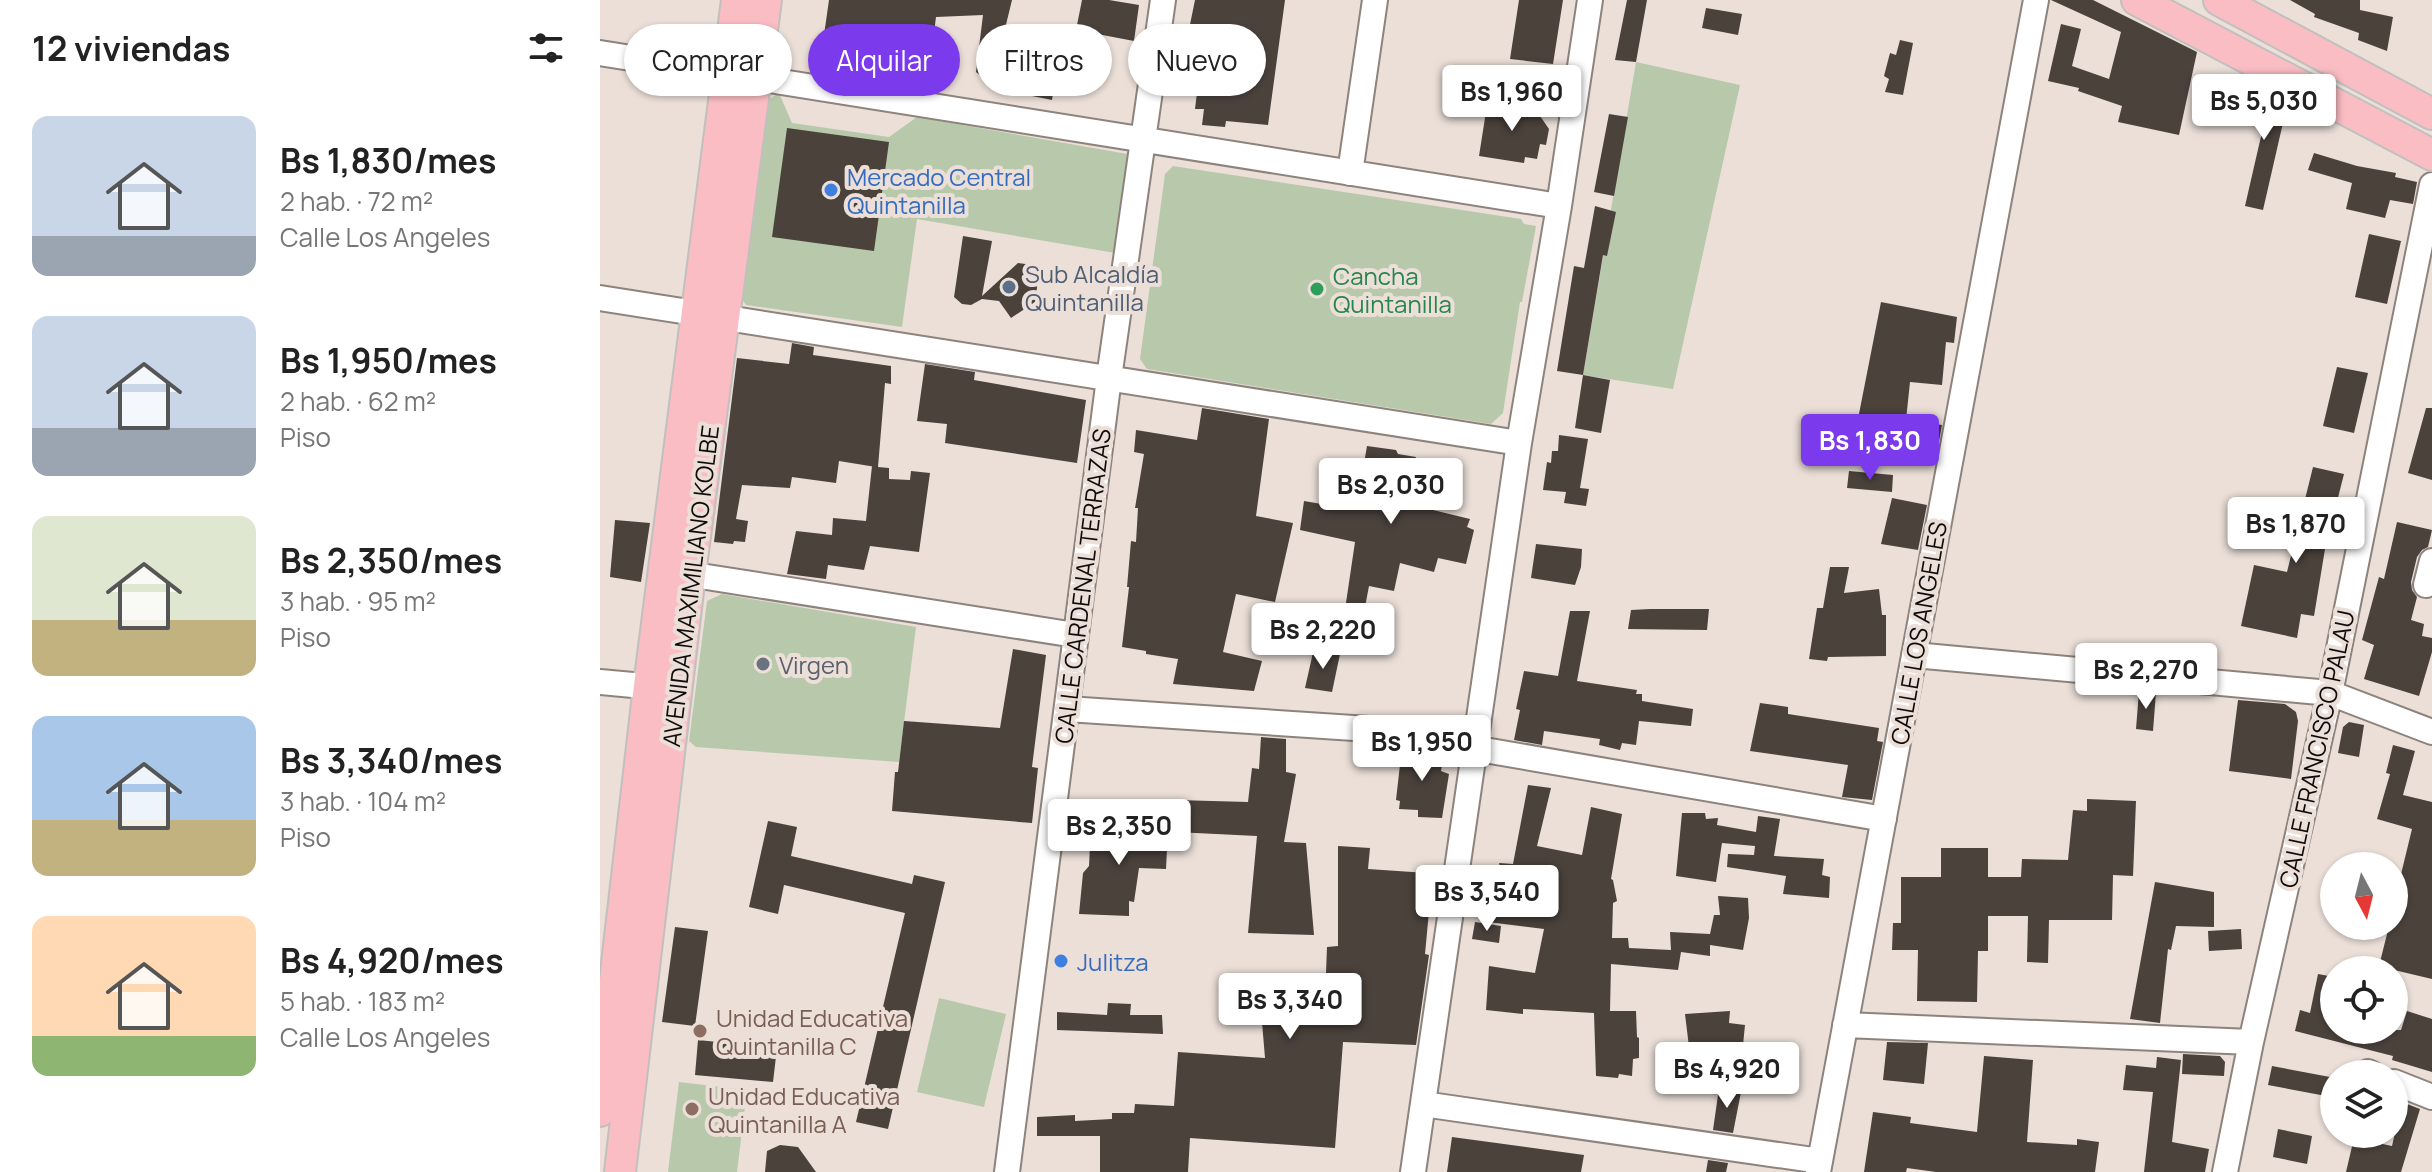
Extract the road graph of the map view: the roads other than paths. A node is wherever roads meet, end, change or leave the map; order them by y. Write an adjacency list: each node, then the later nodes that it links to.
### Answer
1 (737, 0): 9 (main road, AVENIDA MAXIMILIANO KOLBE)
2 (766, 0): 10 (main road, AVENIDA MAXIMILIANO KOLBE)
3 (1163, 0): 17 (street, CALLE CARDENAL TERRAZAS)
4 (1375, 0): 19 (street)
5 (1590, 0): 21 (street)
6 (2036, 0): 30 (street, CALLE LOS ANGELES)
7 (2137, 0): 18 (main road)
8 (2219, 0): 16 (main road)
9 (734, 24)
10 (763, 24)
11 (600, 53): 12 (street)
12 (624, 57)
13 (792, 84): 17 (street)
14 (726, 96): 23 (main road, AVENIDA MAXIMILIANO KOLBE)
15 (754, 96): 23 (main road, AVENIDA MAXIMILIANO KOLBE)
16 (2432, 114)
17 (1143, 140): 19 (street); 24 (street, CALLE CARDENAL TERRAZAS)
18 (2432, 155)
19 (1350, 173): 21 (street)
20 (2432, 185): 33 (street, CALLE FRANCISCO PALAU)
21 (1559, 206): 25 (street)
22 (600, 298): 23 (street)
23 (711, 315): 24 (street); 27 (main road, AVENIDA MAXIMILIANO KOLBE)
24 (1109, 378): 25 (street); 29 (street, CALLE CARDENAL TERRAZAS)
25 (1519, 443): 36 (street)
26 (2432, 561): 28 (street)
27 (678, 573): 29 (street); 32 (main road, AVENIDA MAXIMILIANO KOLBE)
28 (2426, 585)
29 (1075, 635): 34 (street, CALLE CARDENAL TERRAZAS)
30 (1914, 655): 33 (street); 37 (street, CALLE LOS ANGELES)
31 (600, 682): 32 (street)
32 (663, 688): 42 (main road, AVENIDA MAXIMILIANO KOLBE); 46 (main road, AVENIDA MAXIMILIANO KOLBE)
33 (2330, 693): 35 (street); 39 (street, CALLE FRANCISCO PALAU)
34 (1067, 709): 36 (street); 47 (street, CALLE CARDENAL TERRAZAS)
35 (2432, 732)
36 (1474, 742): 37 (street); 43 (street)
37 (1884, 819): 38 (street, CALLE LOS ANGELES)
38 (1845, 1025): 39 (street); 45 (street, CALLE LOS ANGELES)
39 (2251, 1042): 49 (street, CALLE FRANCISCO PALAU)
40 (2408, 1088): 41 (street)
41 (2432, 1097)
42 (600, 1103): 44 (main road, AVENIDA MAXIMILIANO KOLBE)
43 (1423, 1104): 45 (street); 48 (street)
44 (600, 1111)
45 (1819, 1166)
46 (620, 1172)
47 (1007, 1172)
48 (1413, 1172)
49 (2225, 1172)

